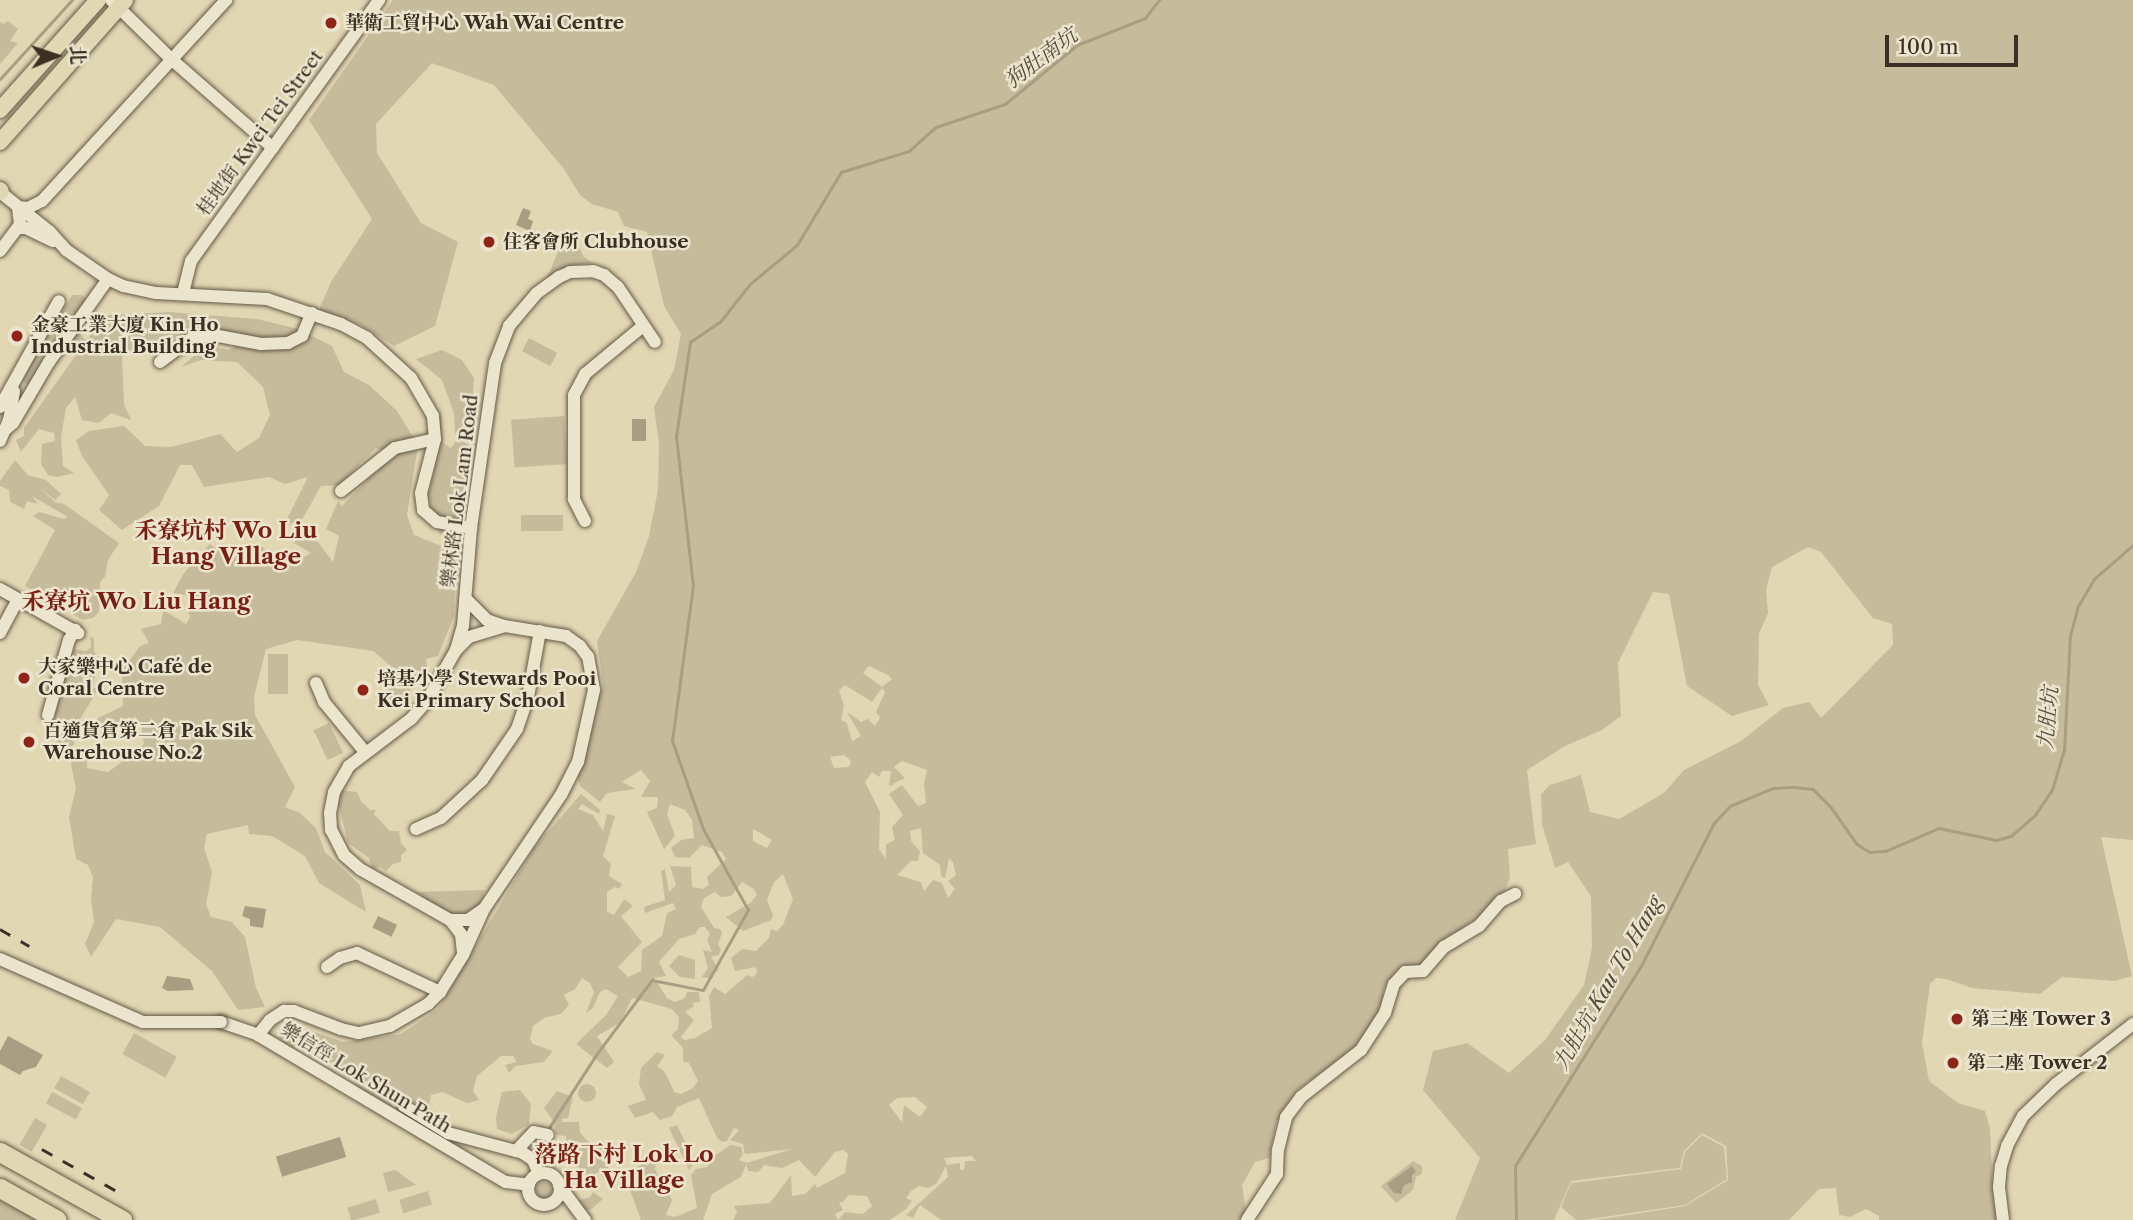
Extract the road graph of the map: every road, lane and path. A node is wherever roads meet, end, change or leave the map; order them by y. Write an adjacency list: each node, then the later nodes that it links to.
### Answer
1 (226, 0): 4 (street)
2 (379, 0): 7 (street, 桂地街 Kwei Tei Street)
3 (107, 2): 4 (street); 5 (main road); 6 (main road)
4 (171, 59): 7 (street); 9 (street)
5 (0, 110)
6 (0, 142)
7 (273, 148): 14 (street, 桂地街 Kwei Tei Street)
8 (0, 192): 9 (street)
9 (18, 207): 10 (street); 11 (street)
10 (18, 228): 11 (street); 12 (street)
11 (56, 242): 13 (street)
12 (0, 251)
13 (108, 279): 14 (street); 23 (street)
14 (183, 293): 16 (street)
15 (60, 301): 20 (street)
16 (312, 313): 19 (street); 24 (street)
17 (643, 326): 18 (street, 樂林路 Lok Lam Road); 26 (street); 27 (street, 樂林路 Lok Lam Road)
18 (655, 342)
19 (160, 362)
20 (14, 383): 21 (street); 23 (street)
21 (0, 407)
22 (0, 415): 23 (street)
23 (3, 435)
24 (435, 439): 25 (street); 27 (street)
25 (341, 491)
26 (585, 521)
27 (471, 528): 29 (street, 樂林路 Lok Lam Road)
28 (0, 589): 30 (street)
29 (466, 599): 31 (street, 樂林路 Lok Lam Road); 34 (street)
30 (18, 600): 33 (street); 36 (street)
31 (504, 626): 32 (street, 樂林路 Lok Lam Road); 34 (street)
32 (540, 631): 38 (street); 40 (street, 樂林路 Lok Lam Road)
33 (0, 633)
34 (456, 650): 37 (street)
35 (316, 683): 37 (street)
36 (48, 715)
37 (365, 752): 41 (street)
38 (416, 830)
39 (1515, 894): 62 (street)
40 (484, 909): 41 (street); 42 (street, 樂林路 Lok Lam Road)
41 (450, 920): 42 (street)
42 (463, 956): 45 (street, 樂林路 Lok Lam Road)
43 (0, 959): 47 (street, bridge)
44 (327, 967): 45 (street)
45 (440, 992): 47 (street, 樂信徑 Lok Shun Path)
46 (2133, 1024): 63 (street)
47 (258, 1035): 54 (street, 樂信徑 Lok Shun Path)
48 (404, 1106): 50 (street, 樂信徑 Lok Shun Path)
49 (548, 1135): 50 (street)
50 (516, 1151): 53 (street)
51 (0, 1152): 58 (highway)
52 (0, 1165): 58 (highway)
53 (539, 1174): 54 (street); 55 (street)
54 (529, 1185): 57 (street)
55 (559, 1185): 57 (street); 61 (street)
56 (0, 1188): 59 (highway)
57 (545, 1205): 61 (street)
58 (101, 1215): 60 (highway)
59 (57, 1220)
60 (122, 1220)
61 (584, 1220)
62 (1247, 1220)
63 (2003, 1220)

